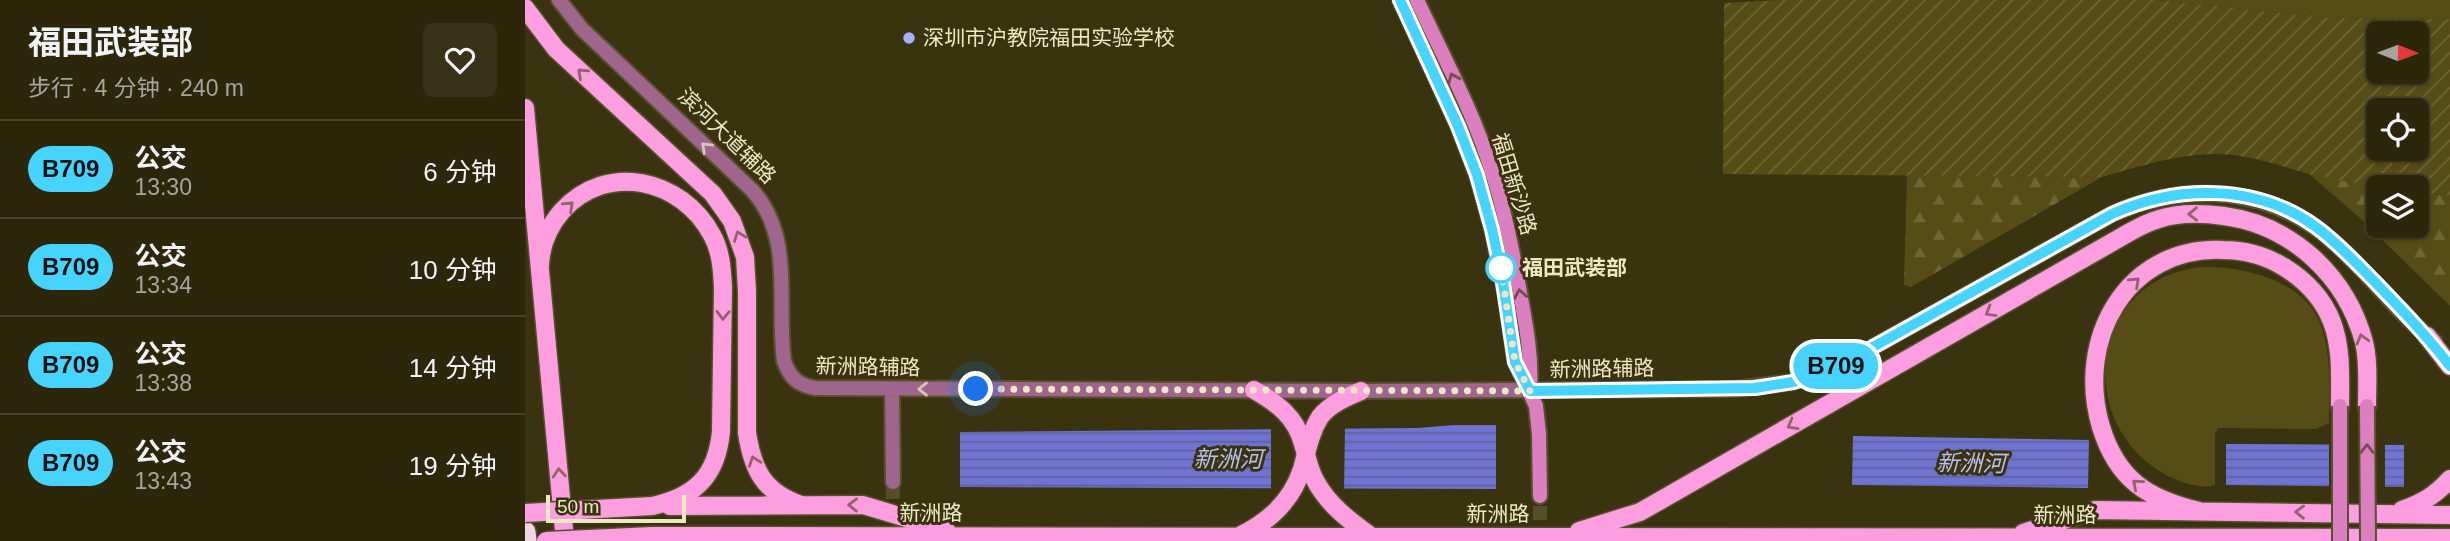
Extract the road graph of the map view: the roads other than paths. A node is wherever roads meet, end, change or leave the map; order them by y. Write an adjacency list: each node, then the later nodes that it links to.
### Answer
1 (559, 0): 10 (street, 滨河大道辅路, one-way to 1)
2 (1399, 0): 14 (street, 福田新沙路)
3 (1417, 0): 14 (street, 福田新沙路, one-way to 3)
4 (525, 8): 21 (main road, one-way to 4)
5 (525, 108): 6 (main road)
6 (540, 265): 22 (main road, one-way to 22); 36 (main road, one-way to 6)
7 (2427, 336): 8 (street, 新洲路辅路); 9 (main road); 14 (street, 新洲路辅路)
8 (2450, 353)
9 (2450, 366)
10 (795, 381): 11 (street, 新洲路辅路)
11 (892, 389): 12 (street, 新洲路辅路, one-way to 11); 19 (street)
12 (1254, 390): 13 (street, 新洲路辅路); 17 (main road)
13 (1361, 391): 14 (street, 新洲路辅路); 17 (main road)
14 (1530, 391): 20 (street, 福田新沙路)
15 (2340, 406): 23 (main road, one-way to 15); 37 (street, bridge)
16 (2367, 406): 31 (main road, one-way to 31); 38 (street, one-way to 16, bridge)
17 (1305, 453): 29 (main road); 30 (main road)
18 (2450, 479): 25 (main road)
19 (893, 482)
20 (1540, 496)
21 (801, 505): 22 (main road); 28 (main road, one-way to 21)
22 (652, 506): 24 (main road, bridge)
23 (2199, 511): 25 (main road, one-way to 23); 32 (main road)
24 (525, 513)
25 (2392, 513): 26 (main road)
26 (2450, 515)
27 (525, 532): 34 (highway)
28 (966, 536): 29 (main road, 新洲路); 35 (main road, 新洲路, bridge)
29 (1238, 537): 30 (main road, 新洲路)
30 (1372, 537): 31 (main road, 新洲路)
31 (1548, 537): 32 (main road, 新洲路)
32 (2008, 538): 33 (main road, 新洲路)
33 (2450, 538)
34 (526, 541)
35 (546, 541)
36 (565, 541)
37 (2340, 541)
38 (2368, 541)

